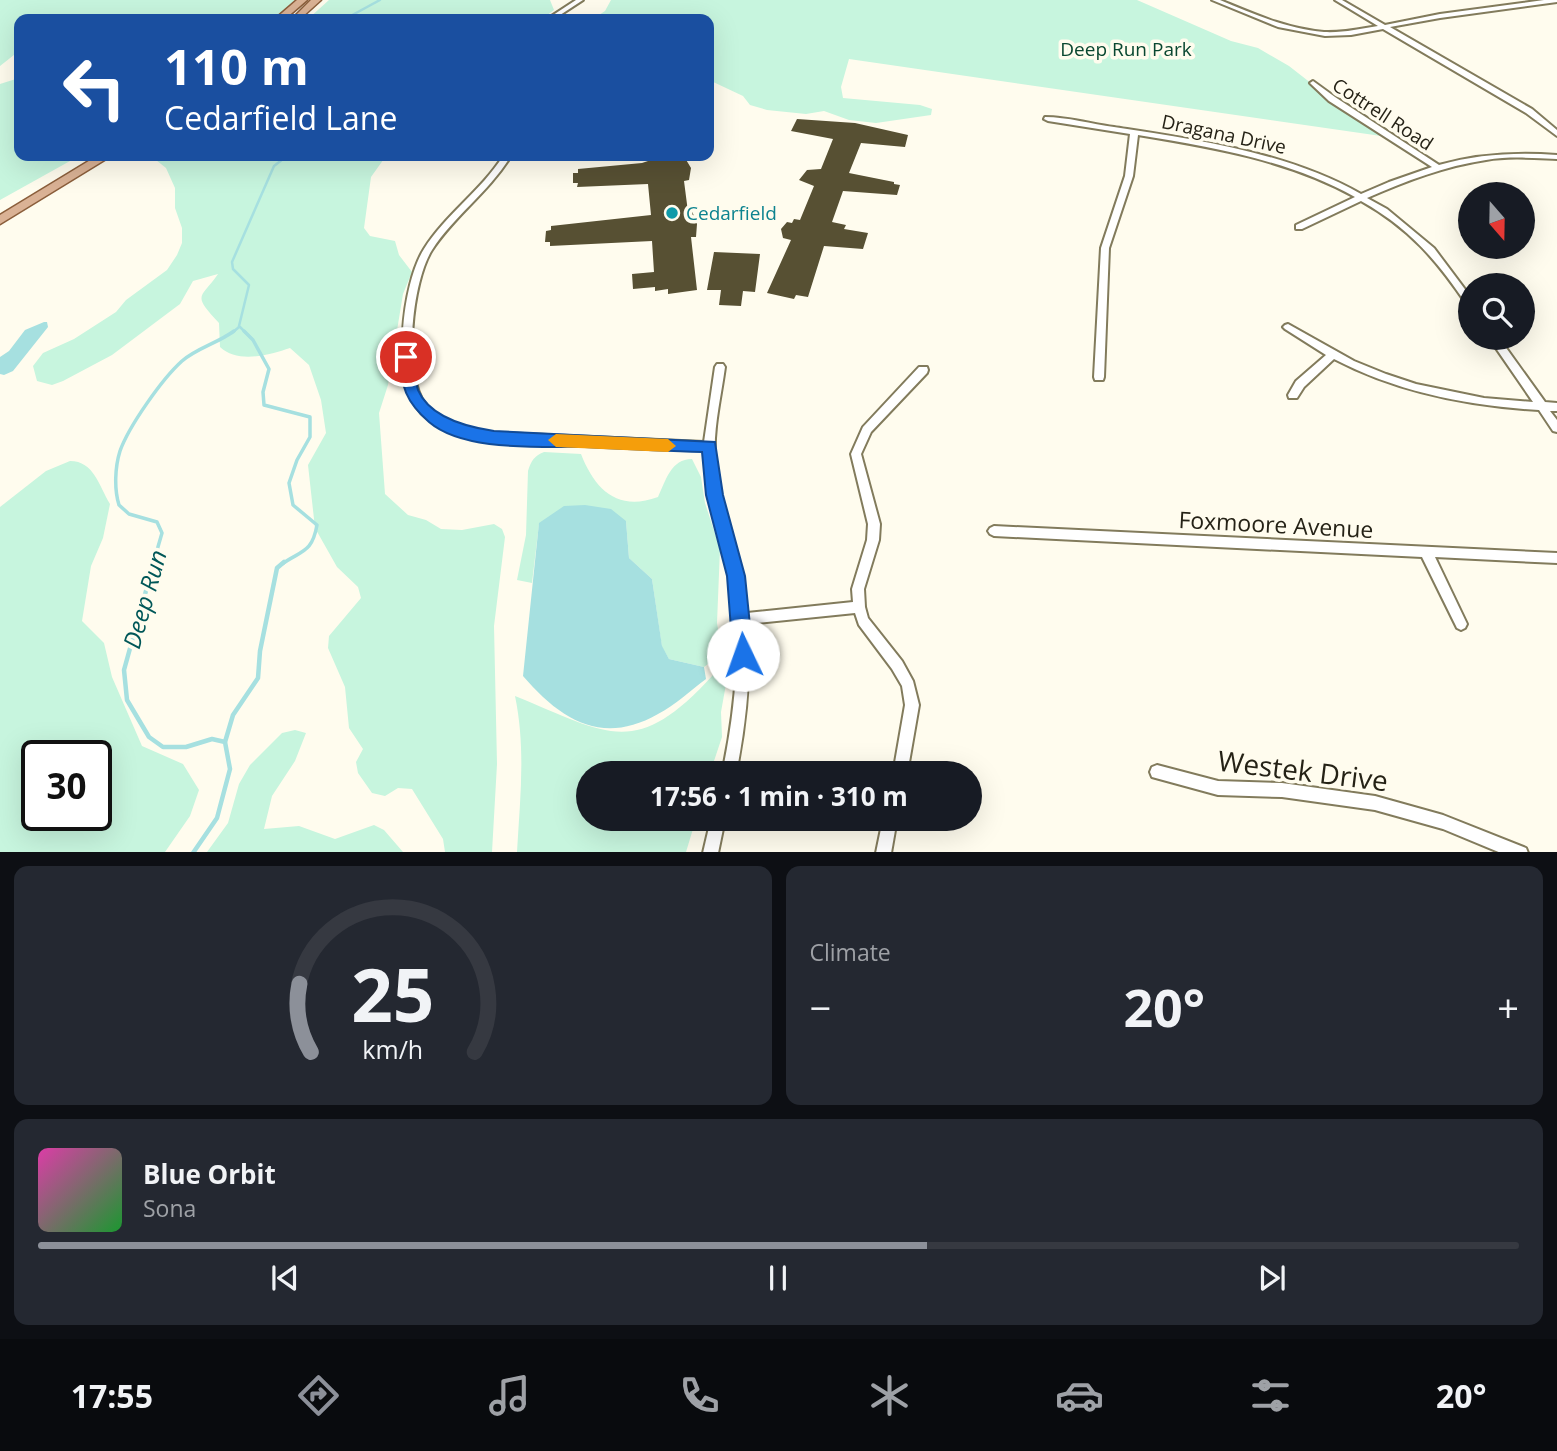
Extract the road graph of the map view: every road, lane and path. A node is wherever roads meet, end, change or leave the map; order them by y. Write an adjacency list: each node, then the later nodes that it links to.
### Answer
1 (302, 0): 9 (main road)
2 (316, 0): 10 (main road)
3 (580, 0): 11 (street)
4 (1215, 0): 12 (street)
5 (1338, 0): 12 (street)
6 (1498, 0): 8 (street)
7 (1557, 0): 8 (street)
8 (1509, 6): 12 (street)
9 (286, 14)
10 (300, 14)
11 (558, 14)
12 (1382, 27): 16 (street)
13 (1313, 83): 21 (street, Cottrell Road)
14 (1048, 119): 15 (street, Dragana Drive)
15 (1134, 134): 22 (street, Dragana Drive); 32 (street)
16 (1557, 134)
17 (1557, 157): 21 (street)
18 (79, 161): 23 (main road)
19 (97, 161): 24 (main road)
20 (504, 161): 37 (street)
21 (1438, 168): 22 (street)
22 (1361, 197): 25 (street); 26 (street, Dragana Drive)
23 (0, 208)
24 (0, 220)
25 (1298, 227)
26 (1458, 288)
27 (1288, 327): 29 (street)
28 (1503, 350): 34 (street)
29 (1332, 355): 33 (street); 34 (street)
30 (720, 367): 37 (street)
31 (923, 370): 41 (street)
32 (1099, 377)
33 (1293, 395)
34 (1543, 407): 35 (street); 36 (street)
35 (1557, 407)
36 (1557, 428)
37 (709, 446): 42 (street)
38 (994, 531): 39 (street, Foxmoore Avenue)
39 (1426, 552): 40 (street, Foxmoore Avenue); 43 (street)
40 (1557, 558)
41 (859, 607): 42 (street); 45 (street)
42 (741, 619): 44 (street)
43 (1461, 624)
44 (731, 761)
45 (902, 761)
46 (1157, 772): 51 (street, Westek Drive)
47 (715, 831): 49 (street)
48 (887, 831): 50 (street)
49 (710, 852)
50 (883, 852)
51 (1521, 852)

